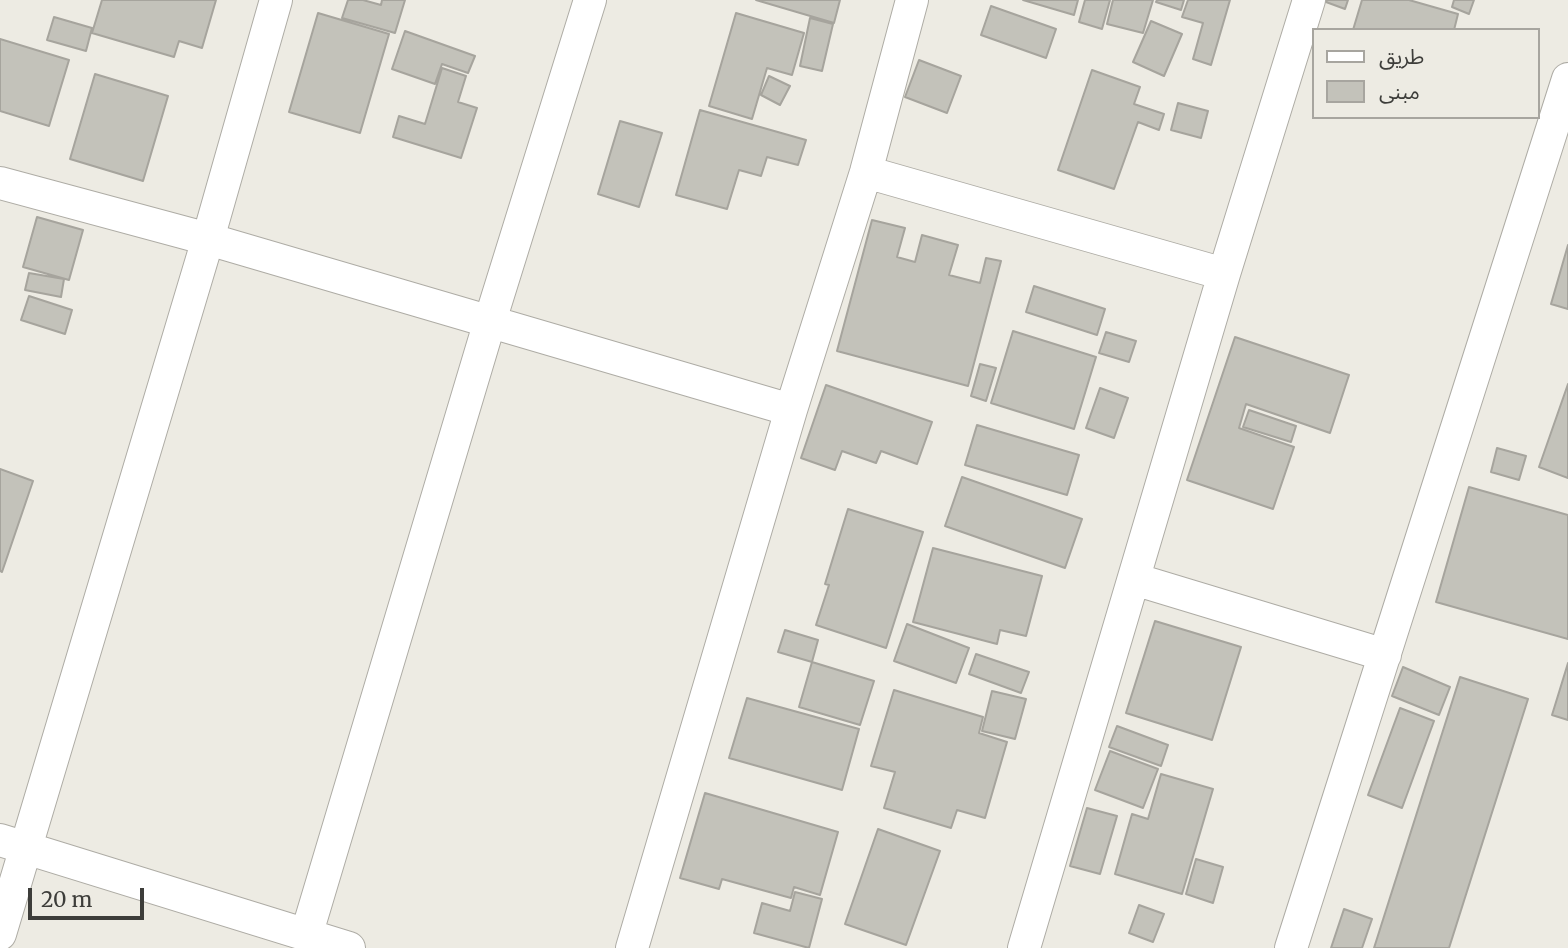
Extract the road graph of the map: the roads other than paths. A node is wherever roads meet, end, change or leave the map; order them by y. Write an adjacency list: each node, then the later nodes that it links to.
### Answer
1 (276, 0): 8 (street)
2 (590, 0): 10 (street)
3 (912, 0): 6 (street)
4 (1309, 0): 9 (street)
5 (1568, 79): 13 (street)
6 (866, 172): 9 (street); 11 (street)
7 (0, 183): 8 (street)
8 (208, 239): 10 (street); 14 (street)
9 (1224, 274): 12 (street)
10 (490, 321): 11 (street); 16 (street)
11 (791, 410): 18 (street)
12 (1134, 579): 13 (street); 19 (street)
13 (1385, 655): 20 (street)
14 (12, 844): 15 (street); 16 (street)
15 (0, 933)
16 (306, 936): 17 (street)
17 (349, 948)
18 (632, 948)
19 (1024, 948)
20 (1291, 948)

